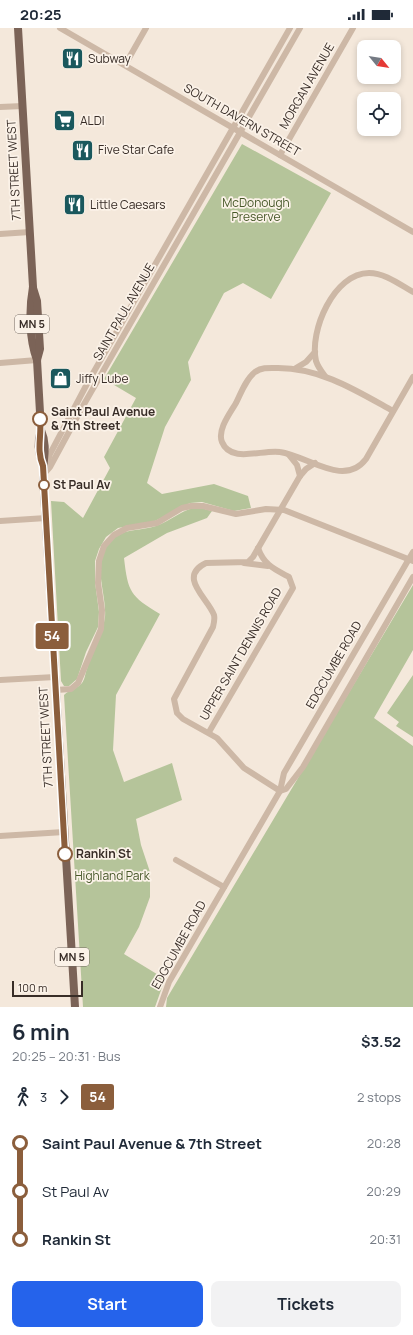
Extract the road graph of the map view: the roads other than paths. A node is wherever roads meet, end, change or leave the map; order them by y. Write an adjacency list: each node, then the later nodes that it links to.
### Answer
1 (18, 28): 8 (main road, 7TH STREET WEST / MN 5)
2 (146, 28): 7 (street)
3 (290, 28): 10 (street, SAINT PAUL AVENUE)
4 (300, 28): 11 (street, SAINT PAUL AVENUE)
5 (353, 28): 12 (street, MORGAN AVENUE)
6 (63, 29): 7 (street, SOUTH DAVERN STREET)
7 (125, 65): 10 (street, SOUTH DAVERN STREET)
8 (23, 106): 9 (street); 13 (main road, 7TH STREET WEST / MN 5)
9 (0, 108)
10 (233, 128): 11 (street, SOUTH DAVERN STREET); 26 (street, SAINT PAUL AVENUE)
11 (240, 132): 12 (street, SOUTH DAVERN STREET); 26 (street, SAINT PAUL AVENUE)
12 (280, 155): 14 (street, SOUTH DAVERN STREET)
13 (30, 232): 15 (street); 18 (main road, 7TH STREET WEST / MN 5)
14 (413, 232)
15 (0, 234)
16 (413, 292): 17 (street)
17 (315, 352): 20 (street); 21 (street)
18 (37, 360): 19 (street); 26 (main road, 7TH STREET WEST / MN 5)
19 (0, 363)
20 (296, 368): 21 (street); 24 (street)
21 (325, 376): 23 (street)
22 (413, 377): 23 (street)
23 (393, 411): 25 (street)
24 (288, 453): 25 (street); 27 (street)
25 (315, 463): 27 (street)
26 (43, 476): 29 (main road, 7TH STREET WEST / MN 5)
27 (300, 476): 28 (street)
28 (280, 510): 31 (street); 33 (street); 39 (street)
29 (46, 518): 30 (street); 37 (main road, 7TH STREET WEST / MN 5)
30 (0, 521)
31 (258, 548): 34 (street); 35 (street)
32 (413, 552): 33 (street, EDGCUMBE ROAD)
33 (411, 560): 41 (street, EDGCUMBE ROAD)
34 (242, 563): 35 (street); 40 (street)
35 (268, 566): 40 (street, UPPER SAINT DENNIS ROAD)
36 (413, 577): 41 (street, EDGCUMBE ROAD)
37 (55, 677): 38 (street); 39 (main road, 7TH STREET WEST / MN 5)
38 (0, 680)
39 (56, 690): 42 (main road, 7TH STREET WEST / MN 5)
40 (209, 732): 41 (street)
41 (280, 791): 45 (street, EDGCUMBE ROAD)
42 (64, 832): 43 (street); 46 (main road, 7TH STREET WEST / MN 5)
43 (0, 836)
44 (176, 860): 45 (street)
45 (224, 887): 47 (street, EDGCUMBE ROAD)
46 (75, 1007)
47 (160, 1007)

